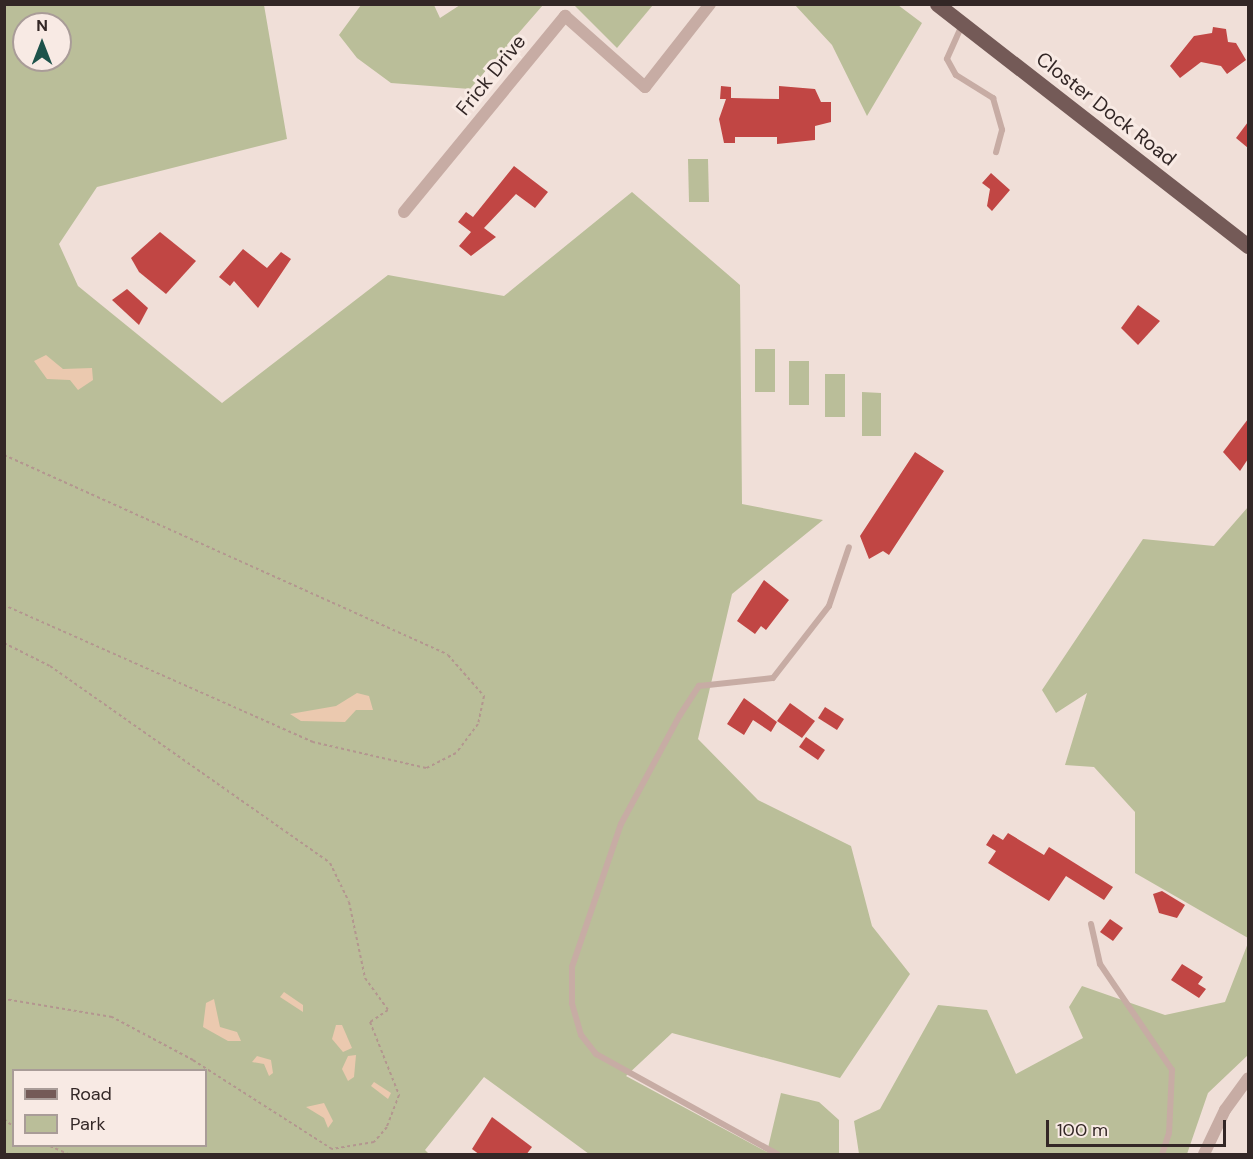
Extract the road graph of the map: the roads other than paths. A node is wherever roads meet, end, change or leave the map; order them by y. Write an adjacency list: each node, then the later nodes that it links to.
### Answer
1 (710, 4): 5 (street, Frick Drive)
2 (937, 4): 3 (main road, Closter Dock Road)
3 (962, 24): 4 (lane); 6 (main road, Closter Dock Road)
4 (996, 152)
5 (404, 212)
6 (1248, 246)
7 (849, 547): 10 (lane)
8 (1090, 924): 11 (lane)
9 (1248, 1078): 12 (street)
10 (777, 1155)
11 (1162, 1155)
12 (1204, 1155)

